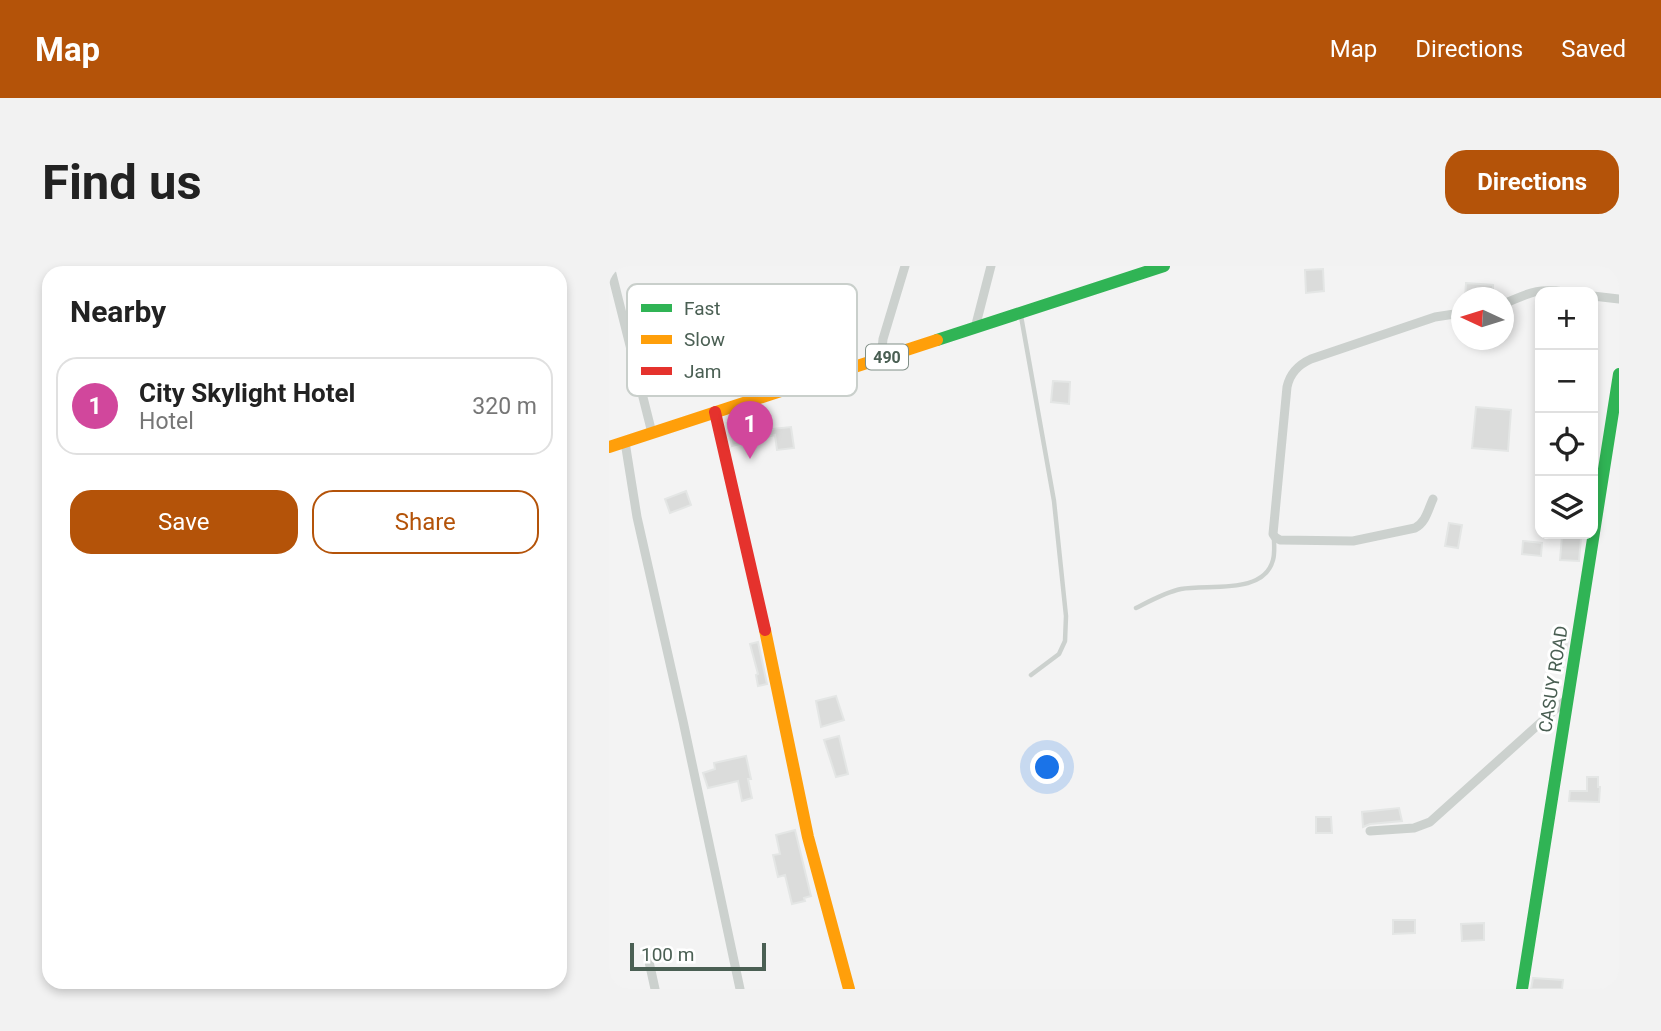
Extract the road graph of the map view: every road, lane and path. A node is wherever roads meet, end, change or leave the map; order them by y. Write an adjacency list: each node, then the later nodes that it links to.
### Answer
1 (610, 266): 12 (street)
2 (905, 266): 13 (street)
3 (991, 266): 11 (street)
4 (1164, 266): 9 (street, 490)
5 (1535, 292): 7 (street)
6 (1598, 297): 8 (street)
7 (1514, 299)
8 (1619, 299)
9 (1020, 313): 11 (street, 490); 25 (lane)
10 (1451, 315): 23 (street)
11 (975, 328): 13 (street, 490)
12 (627, 334)
13 (881, 359): 14 (street, 490)
14 (857, 367)
15 (1619, 374): 26 (street, CASUY ROAD)
16 (643, 396): 19 (street)
17 (765, 396): 18 (street, 490)
18 (715, 412): 19 (street, 490); 31 (street)
19 (652, 433): 20 (street, 490)
20 (625, 442): 21 (street, 490); 30 (street)
21 (609, 447)
22 (1433, 499): 23 (street)
23 (1275, 537): 24 (lane)
24 (1136, 608)
25 (1031, 675)
26 (1568, 698): 27 (street); 32 (street, CASUY ROAD)
27 (1370, 831)
28 (648, 957): 29 (street)
29 (655, 989)
30 (740, 989)
31 (849, 989)
32 (1522, 989)

